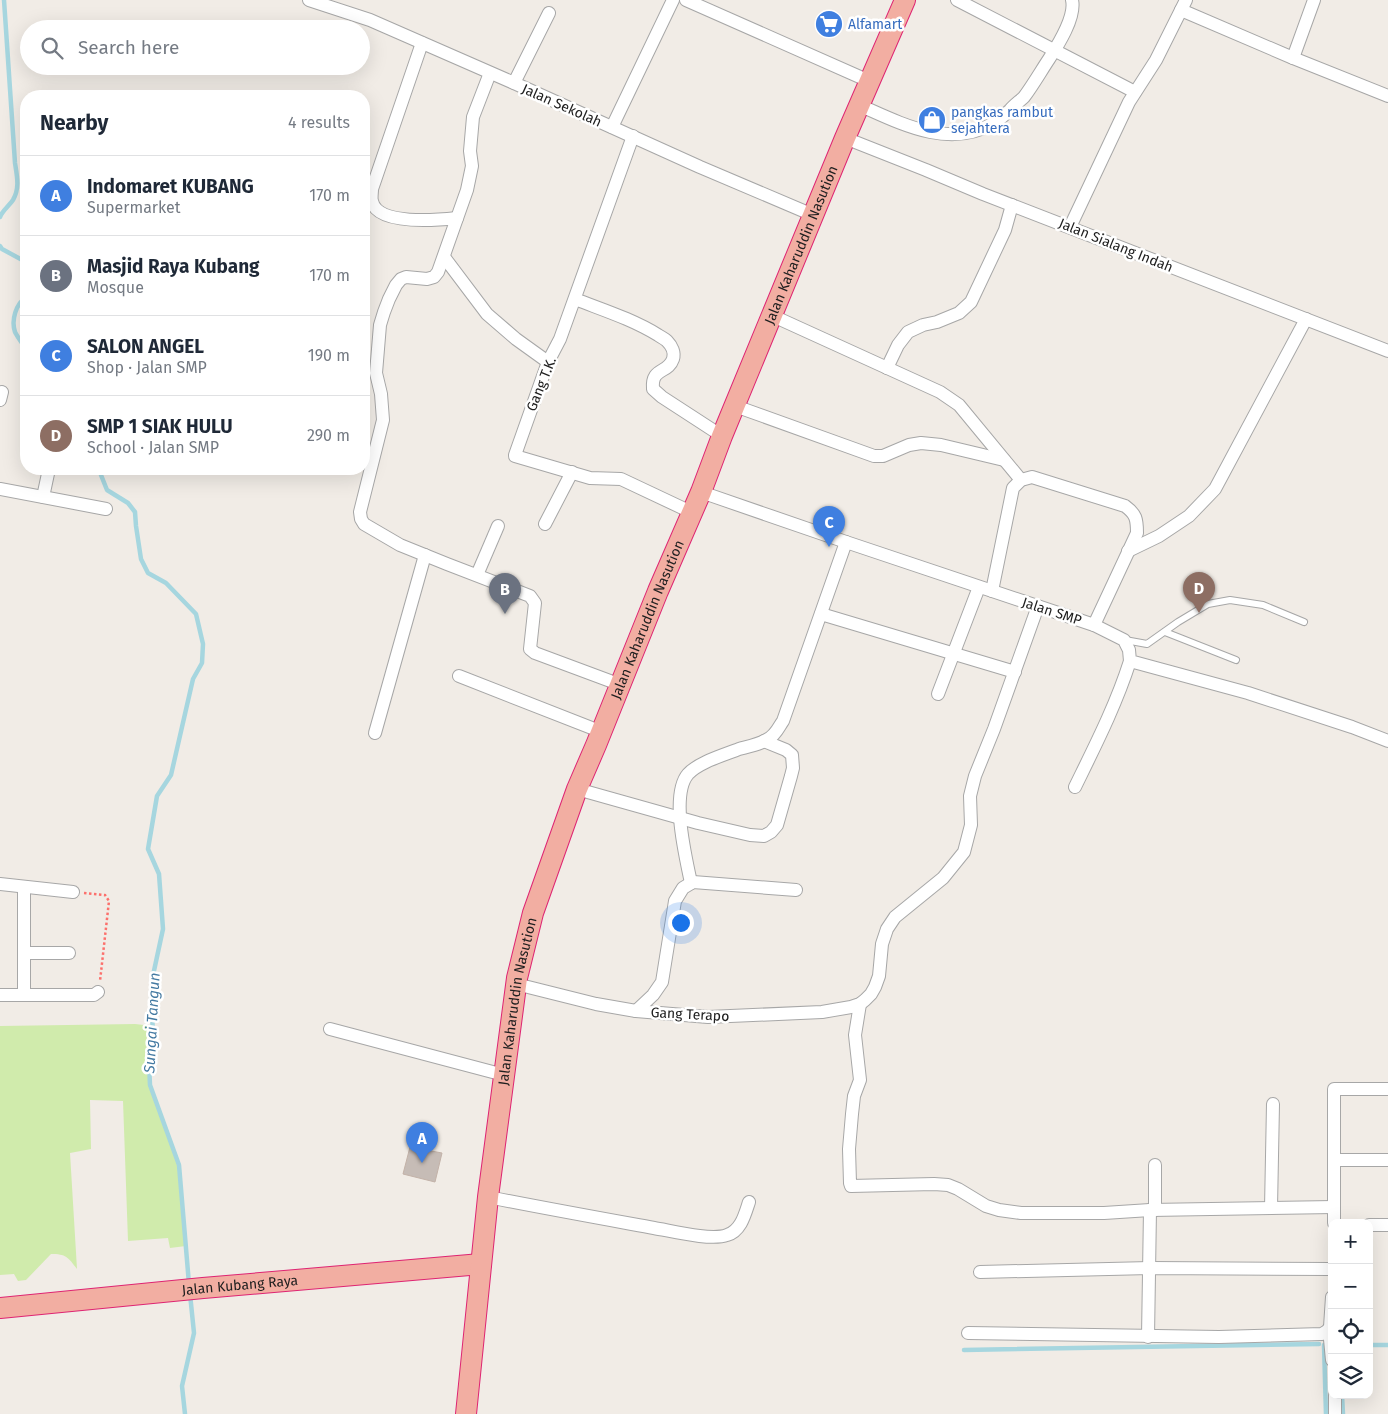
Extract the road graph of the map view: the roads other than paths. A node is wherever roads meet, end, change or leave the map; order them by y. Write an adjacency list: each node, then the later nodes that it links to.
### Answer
1 (309, 0): 10 (street, Jalan Sekolah)
2 (673, 0): 19 (street)
3 (686, 0): 14 (street)
4 (905, 0): 14 (highway, Jalan Kaharuddin Nasution)
5 (957, 0): 11 (street)
6 (1072, 0): 11 (street)
7 (1314, 0): 12 (street)
8 (1184, 5): 12 (street); 16 (street)
9 (549, 13): 15 (street)
10 (422, 43): 13 (street, Jalan Sekolah); 24 (street)
11 (1054, 51): 16 (street); 18 (street)
12 (1293, 58): 17 (street)
13 (490, 72): 15 (street, Jalan Sekolah); 24 (street)
14 (869, 81): 18 (highway, Jalan Kaharuddin Nasution)
15 (514, 83): 19 (street, Jalan Sekolah)
16 (1135, 92): 25 (street)
17 (1388, 96)
18 (859, 105): 21 (highway, Jalan Kaharuddin Nasution)
19 (612, 127): 20 (street, Jalan Sekolah)
20 (633, 136): 23 (street, Jalan Sekolah); 27 (street, Gang T.K.)
21 (845, 138): 22 (street, Jalan Sialang Indah); 23 (highway, Jalan Kaharuddin Nasution)
22 (1012, 205): 25 (street, Jalan Sialang Indah); 32 (street)
23 (813, 215): 28 (highway, Jalan Kaharuddin Nasution)
24 (457, 218): 26 (street)
25 (1070, 227): 29 (street, Jalan Sialang Indah)
26 (444, 257): 31 (street); 36 (street)
27 (575, 299): 31 (street, Gang T.K.); 34 (street)
28 (773, 316): 32 (street); 33 (highway, Jalan Kaharuddin Nasution)
29 (1306, 319): 30 (street, Jalan Sialang Indah); 49 (street)
30 (1388, 351)
31 (548, 362): 37 (street, Gang T.K.)
32 (887, 368): 35 (street)
33 (736, 406): 34 (highway, Jalan Kaharuddin Nasution); 35 (street)
34 (722, 436): 42 (highway, Jalan Kaharuddin Nasution)
35 (1004, 460): 40 (street)
36 (370, 470)
37 (572, 472): 45 (street, Gang T.K.); 46 (street)
38 (48, 475): 43 (street)
39 (369, 475): 50 (street)
40 (1021, 480): 49 (street); 53 (street)
41 (0, 489): 43 (street)
42 (701, 492): 45 (highway, Jalan Kaharuddin Nasution); 48 (street, Jalan SMP)
43 (43, 497): 44 (street)
44 (106, 509)
45 (691, 512): 65 (highway, Jalan Kaharuddin Nasution)
46 (545, 524)
47 (498, 526): 51 (street)
48 (846, 542): 52 (street, Jalan SMP); 55 (street)
49 (1128, 551): 57 (street)
50 (425, 555): 51 (street); 68 (street)
51 (476, 576): 65 (street)
52 (979, 586): 53 (street, Jalan SMP); 60 (street)
53 (992, 591): 54 (street, Jalan SMP)
54 (1038, 606): 57 (street, Jalan SMP); 63 (street)
55 (821, 614): 60 (street); 70 (street)
56 (1304, 622): 58 (lane)
57 (1094, 624): 59 (street, Jalan SMP)
58 (1165, 632): 59 (lane); 61 (lane)
59 (1124, 640): 62 (street)
60 (954, 654): 63 (street); 66 (street)
61 (1236, 660)
62 (1130, 661): 69 (street); 71 (street)
63 (1015, 672): 85 (street)
64 (459, 676): 67 (street)
65 (621, 685): 67 (highway, Jalan Kaharuddin Nasution)
66 (938, 694)
67 (602, 732): 72 (highway, Jalan Kaharuddin Nasution)
68 (375, 733)
69 (1388, 740)
70 (764, 741): 73 (street); 73 (street)
71 (1075, 787)
72 (577, 789): 73 (street); 81 (highway, Jalan Kaharuddin Nasution)
73 (679, 817): 74 (street)
74 (691, 883): 77 (street); 86 (street)
75 (0, 884): 76 (street)
76 (24, 887): 78 (street); 79 (street)
77 (796, 890)
78 (74, 892)
79 (24, 952): 80 (street); 84 (street)
80 (69, 953)
81 (516, 984): 86 (street, Gang Terapo); 88 (highway, Jalan Kaharuddin Nasution)
82 (98, 992): 84 (street)
83 (0, 995): 84 (street)
84 (24, 995)
85 (862, 1002): 86 (street, Gang Terapo); 98 (street)
86 (636, 1011)
87 (330, 1029): 88 (street)
88 (504, 1075): 94 (highway, Jalan Kaharuddin Nasution)
89 (1388, 1089): 91 (street)
90 (1273, 1104): 97 (street)
91 (1334, 1160): 92 (street); 96 (street)
92 (1388, 1160)
93 (1155, 1165): 98 (street)
94 (488, 1197): 95 (street); 102 (highway, Jalan Kaharuddin Nasution)
95 (749, 1202)
96 (1334, 1207): 97 (street); 99 (street)
97 (1270, 1208): 98 (street)
98 (1152, 1210): 103 (street)
99 (1334, 1219)
100 (1373, 1225): 101 (street)
101 (1388, 1225)
102 (481, 1264): 106 (highway, Jalan Kubang Raya); 111 (highway, Jalan Kaharuddin Nasution)
103 (1150, 1268): 104 (street); 105 (street); 109 (street)
104 (1328, 1269)
105 (980, 1272)
106 (0, 1308)
107 (1328, 1330): 109 (street)
108 (968, 1334): 109 (street)
109 (1148, 1337)
110 (1334, 1399): 112 (street)
111 (466, 1414)
112 (1336, 1414)

